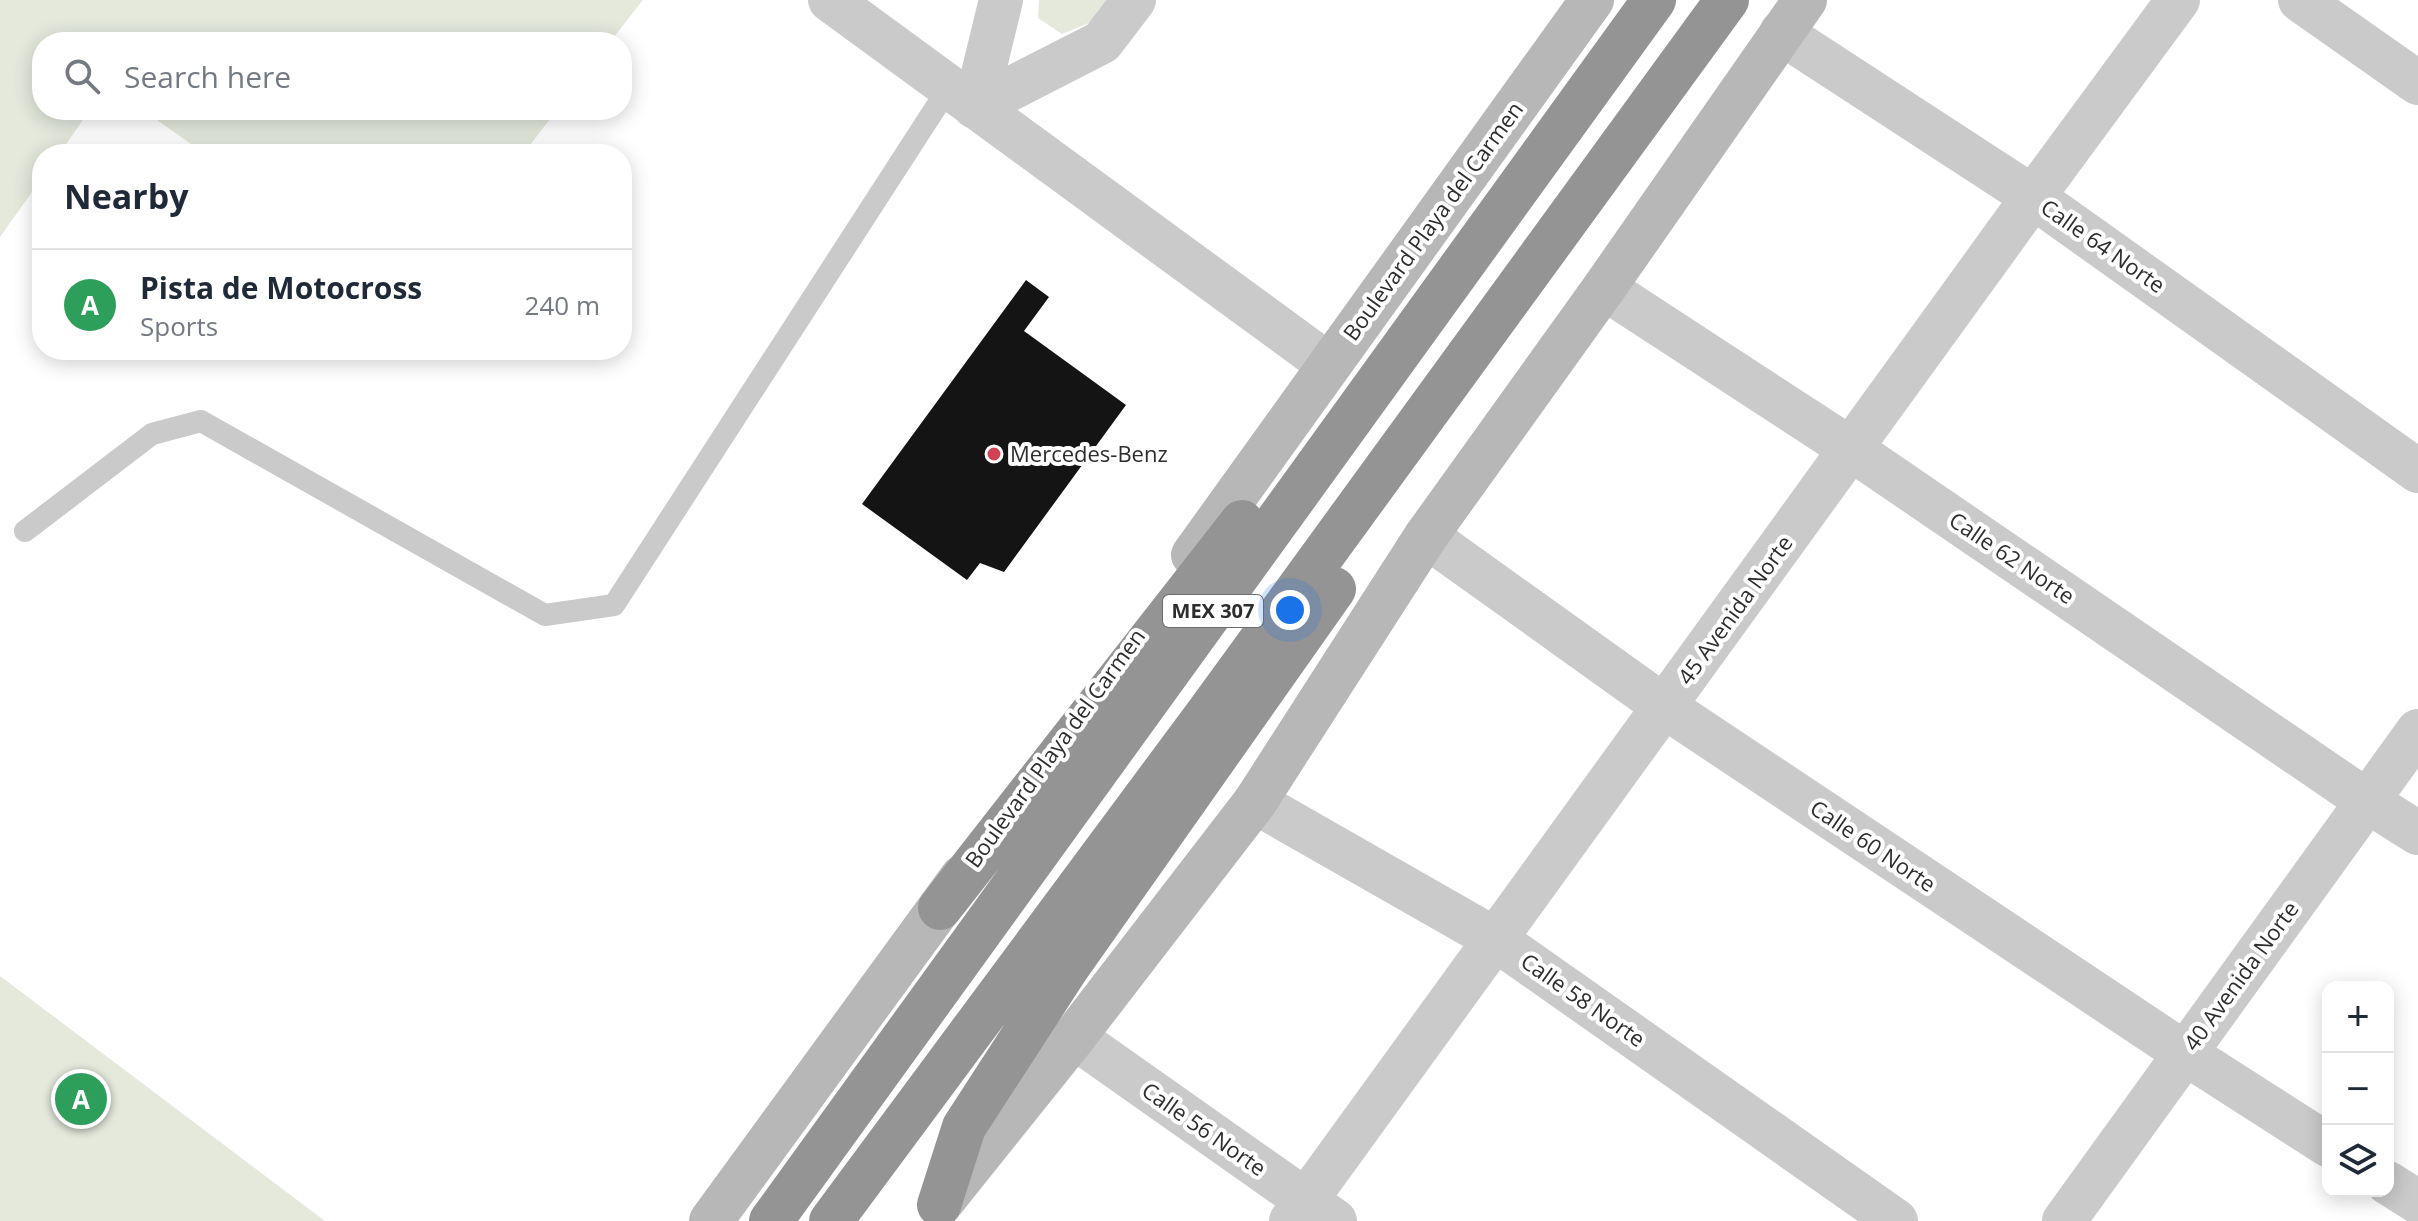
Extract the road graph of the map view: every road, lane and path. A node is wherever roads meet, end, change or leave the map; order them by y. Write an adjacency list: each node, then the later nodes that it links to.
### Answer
1 (830, 0): 11 (street)
2 (1001, 0): 11 (street)
3 (1134, 0): 11 (street)
4 (1592, 0): 16 (main road, Boulevard Playa del Carmen)
5 (1654, 0): 13 (highway, MEX 307)
6 (1727, 0): 12 (highway, MEX 307)
7 (2178, 0): 14 (street, 45 Avenida Norte)
8 (2300, 0): 10 (street)
9 (1793, 16): 14 (street, Calle 64 Norte); 15 (main road)
10 (2418, 83)
11 (962, 97): 16 (street); 19 (lane)
12 (1610, 160): 33 (highway); 37 (highway, MEX 307)
13 (1530, 172): 26 (highway); 36 (highway, MEX 307)
14 (2033, 197): 17 (street, 45 Avenida Norte); 18 (street, Calle 64 Norte)
15 (1604, 288): 17 (street, Calle 62 Norte); 20 (main road)
16 (1329, 365): 26 (main road, Boulevard Playa del Carmen)
17 (1851, 449): 21 (street, 45 Avenida Norte); 23 (street, Calle 62 Norte)
18 (2418, 471)
19 (25, 531)
20 (1426, 536): 21 (street, Calle 60 Norte); 24 (main road)
21 (1665, 707): 27 (street, 45 Avenida Norte); 29 (street, Calle 60 Norte)
22 (2418, 731): 23 (street, 40 Avenida Norte)
23 (2367, 801): 25 (street, Calle 62 Norte); 29 (street, 40 Avenida Norte)
24 (1255, 802): 27 (street, Calle 58 Norte); 28 (main road)
25 (2418, 833)
26 (940, 908): 35 (main road, Boulevard Playa del Carmen)
27 (1495, 939): 34 (street, 45 Avenida Norte); 38 (street, Calle 58 Norte)
28 (1074, 1037): 33 (main road); 34 (street, Calle 56 Norte)
29 (2186, 1054): 30 (street, Calle 60 Norte); 39 (street, 40 Avenida Norte)
30 (2322, 1141)
31 (2394, 1187): 32 (street)
32 (2418, 1202)
33 (934, 1213)
34 (1311, 1214)
35 (711, 1221)
36 (771, 1221)
37 (831, 1221)
38 (1896, 1221)
39 (2064, 1221)

